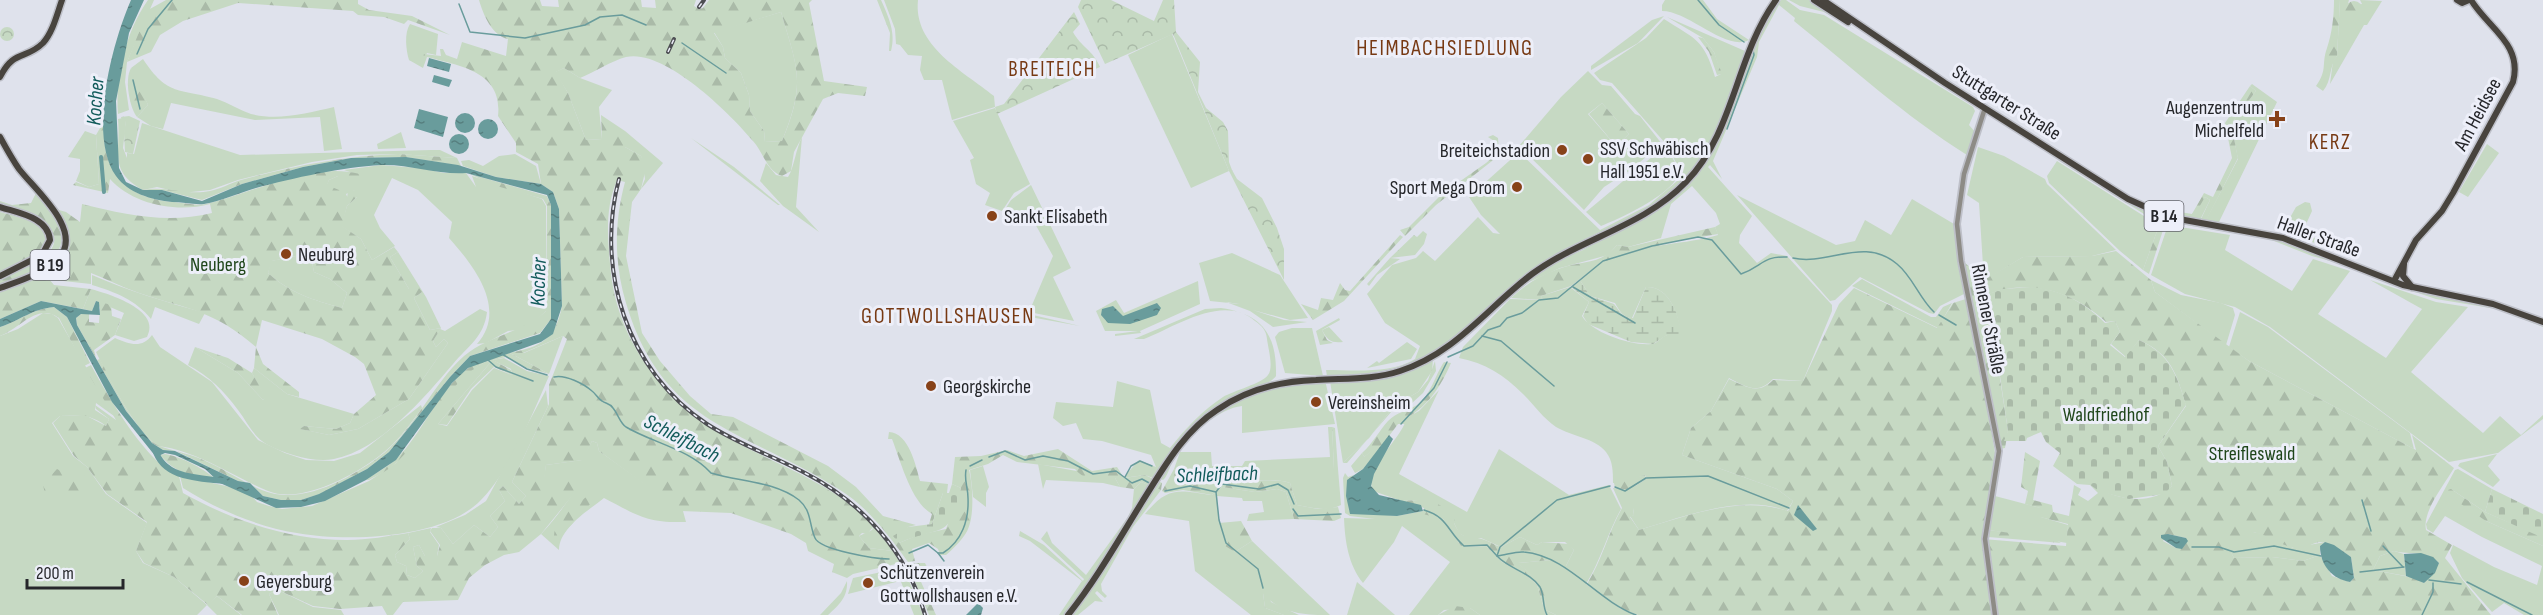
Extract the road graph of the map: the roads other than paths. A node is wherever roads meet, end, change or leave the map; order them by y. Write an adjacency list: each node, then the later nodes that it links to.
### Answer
1 (62, 0): 8 (main road)
2 (1776, 0): 19 (main road)
3 (1814, 0): 7 (main road, Stuttgarter Straße / B 14)
4 (1823, 0): 7 (main road, Stuttgarter Straße / B 14)
5 (2457, 0): 6 (main road)
6 (2469, 1): 13 (main road, Am Heidsee)
7 (1908, 58): 9 (main road, Stuttgarter Straße / B 14)
8 (0, 77)
9 (1985, 108): 11 (main road, Stuttgarter Straße / B 14); 20 (street, Rinnener Sträßle)
10 (0, 137): 17 (main road, B 19)
11 (2089, 174): 15 (main road, Haller Straße / B 14)
12 (0, 207): 14 (main road)
13 (2415, 240): 15 (main road); 16 (main road)
14 (0, 276)
15 (2394, 281): 16 (main road, Haller Straße / B 14)
16 (2412, 287): 18 (main road, Haller Straße / B 14)
17 (0, 288)
18 (2543, 322)
19 (1068, 615)
20 (1995, 615)

